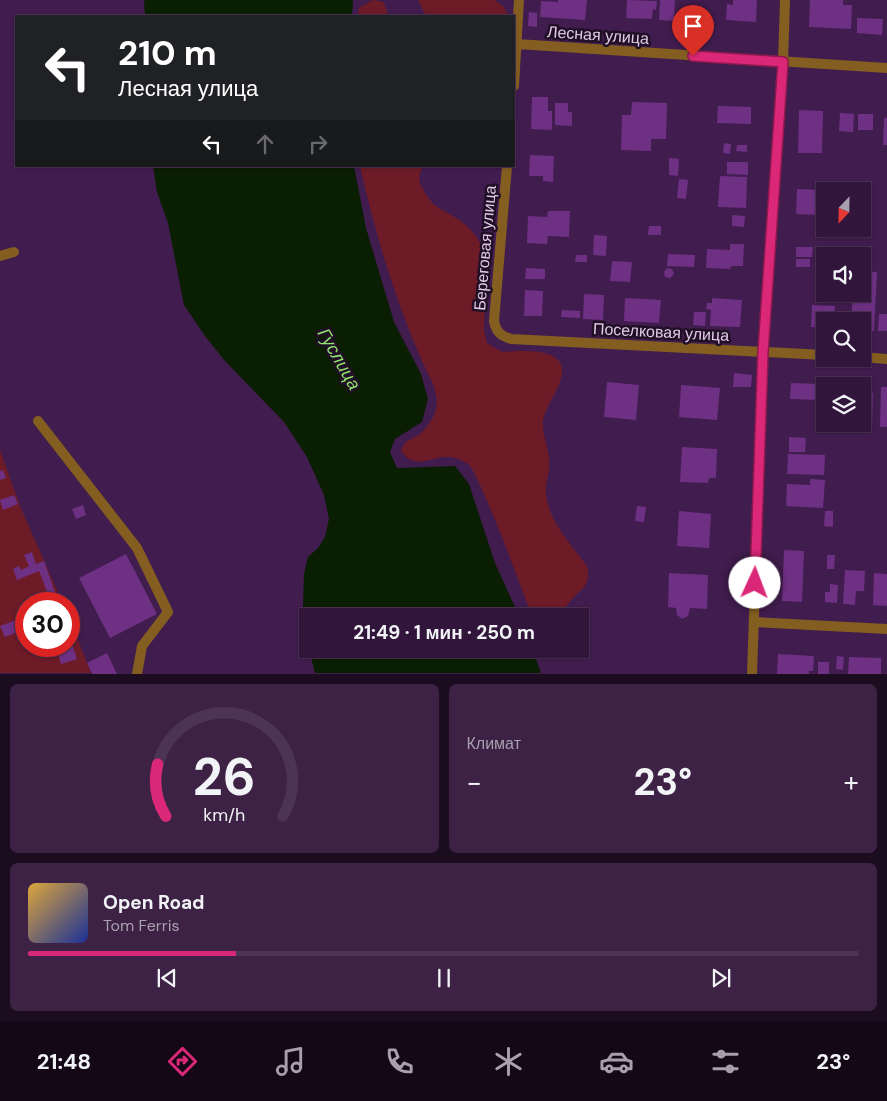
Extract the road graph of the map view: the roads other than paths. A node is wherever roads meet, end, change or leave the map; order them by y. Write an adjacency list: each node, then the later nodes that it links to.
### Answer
1 (519, 0): 3 (street)
2 (785, 0): 4 (street)
3 (517, 44): 4 (street, Лесная улица); 6 (street)
4 (783, 62): 5 (street, Лесная улица); 11 (street)
5 (887, 68)
6 (515, 72)
7 (507, 167): 10 (street, Береговая улица)
8 (14, 252): 9 (street)
9 (0, 256)
10 (498, 332): 11 (street, Поселковая улица)
11 (763, 352): 12 (street, Поселковая улица); 16 (street)
12 (816, 355)
13 (871, 358): 14 (street)
14 (887, 359)
15 (38, 421): 18 (street)
16 (754, 622): 17 (street); 19 (street)
17 (887, 629)
18 (137, 674)
19 (752, 674)

